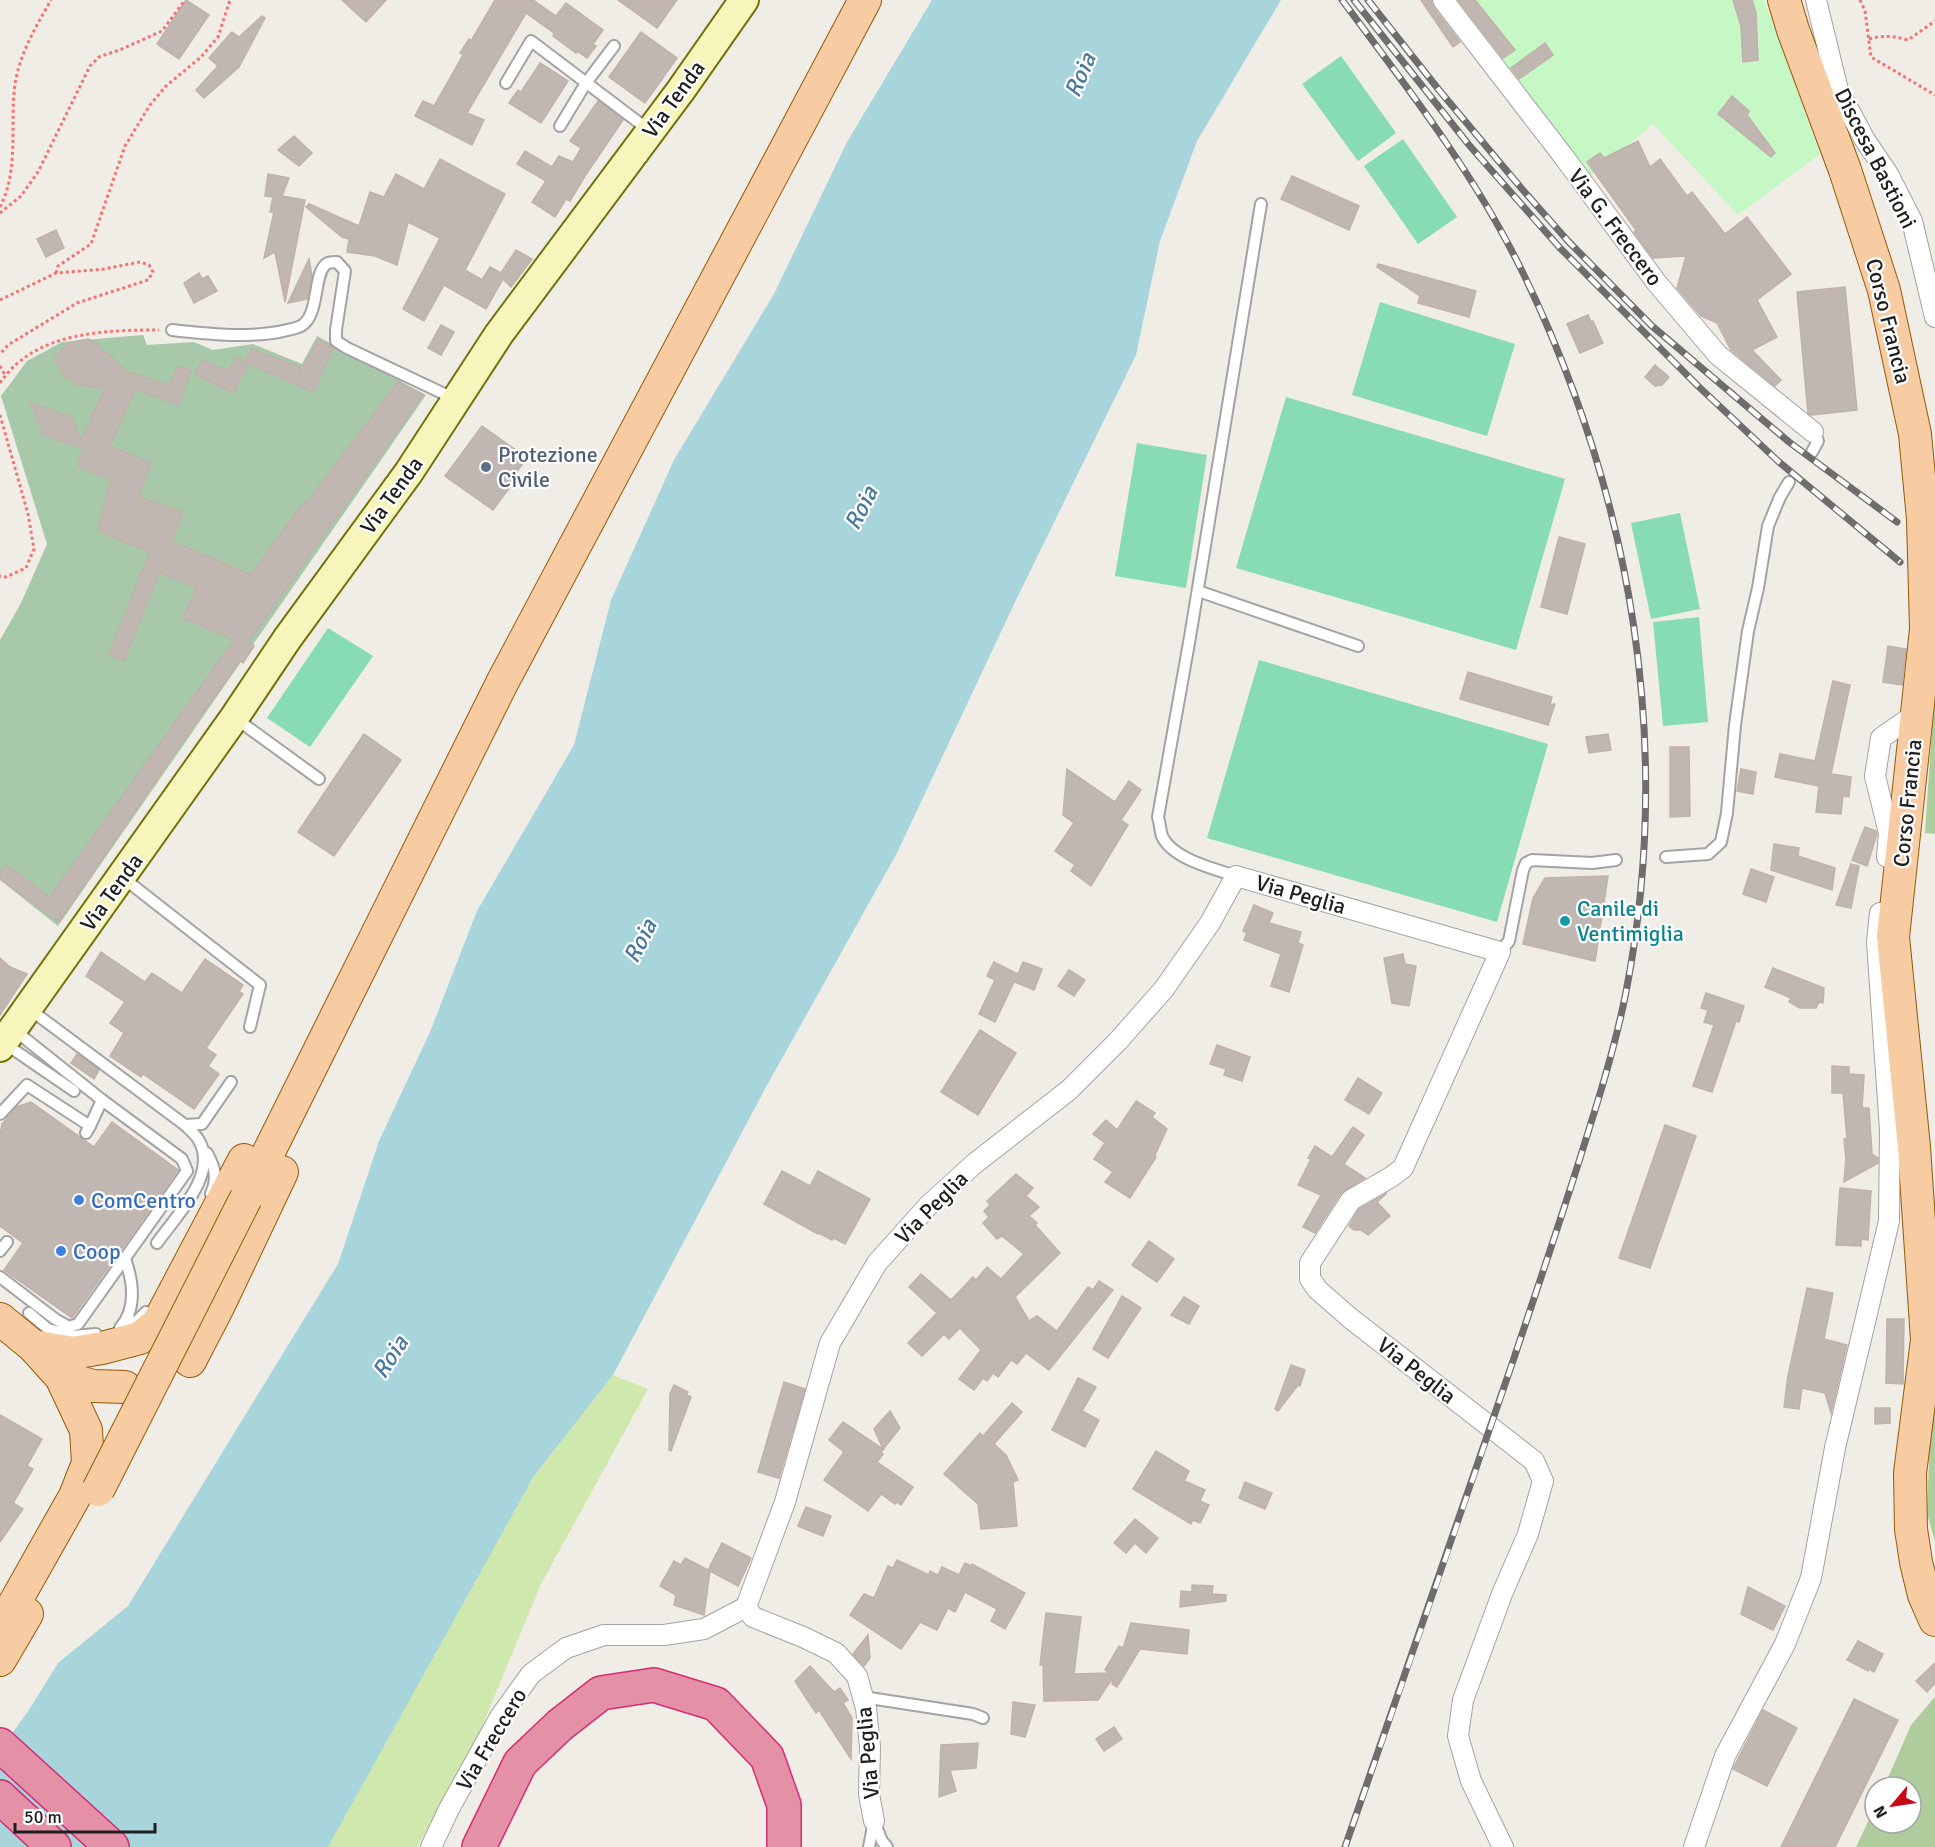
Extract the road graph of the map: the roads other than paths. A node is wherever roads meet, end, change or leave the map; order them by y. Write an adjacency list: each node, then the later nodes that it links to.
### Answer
1 (744, 0): 10 (main road, Via Tenda)
2 (865, 0): 25 (main road)
3 (1443, 0): 15 (street, Via G. Freccero)
4 (1784, 0): 20 (main road, Corso Francia)
5 (1816, 0): 12 (street, Discesa Bastioni)
6 (614, 46): 8 (lane)
7 (506, 83): 8 (lane)
8 (586, 83): 9 (lane); 10 (lane)
9 (560, 126)
10 (650, 131): 14 (main road, Via Tenda)
11 (1261, 204): 18 (lane)
12 (1935, 317)
13 (172, 330): 14 (lane)
14 (455, 399): 21 (main road, Via Tenda)
15 (1813, 432): 16 (lane)
16 (1812, 452)
17 (1789, 482): 23 (lane)
18 (1198, 591): 19 (lane); 26 (lane)
19 (1358, 646)
20 (1917, 712): 49 (main road, Corso Francia); 65 (street)
21 (234, 718): 22 (lane); 27 (main road, Via Tenda)
22 (319, 779)
23 (1666, 856)
24 (1616, 860): 28 (lane)
25 (412, 862): 44 (main road); 45 (main road); 51 (main road, bridge)
26 (1236, 876): 28 (street, Via Peglia); 48 (street, Via Peglia)
27 (122, 877): 29 (main road, Via Tenda); 30 (lane)
28 (1500, 952): 64 (street, Via Peglia)
29 (17, 1024): 32 (lane); 33 (lane); 35 (lane)
30 (250, 1027)
31 (231, 1082): 35 (lane)
32 (74, 1091)
33 (102, 1100): 34 (lane); 40 (lane)
34 (0, 1114)
35 (185, 1125): 36 (lane)
36 (199, 1139): 37 (lane); 38 (lane)
37 (208, 1201)
38 (158, 1243)
39 (187, 1243): 43 (lane)
40 (125, 1259): 41 (lane); 43 (lane)
41 (0, 1277)
42 (14, 1316): 43 (lane); 44 (main road)
43 (121, 1328)
44 (33, 1346): 46 (main road)
45 (190, 1360)
46 (61, 1377): 47 (main road); 50 (main road)
47 (125, 1387)
48 (746, 1607): 52 (street, Via Peglia); 59 (street, Via Freccero)
49 (1935, 1620)
50 (0, 1629)
51 (0, 1660)
52 (863, 1697): 53 (lane); 56 (street, Via Peglia)
53 (983, 1718)
54 (0, 1745): 58 (highway)
55 (0, 1797): 57 (highway)
56 (874, 1821): 62 (lane); 63 (lane)
57 (54, 1847)
58 (112, 1847)
59 (431, 1847)
60 (479, 1847): 61 (highway)
61 (784, 1847)
62 (869, 1847)
63 (887, 1847)
64 (1503, 1847)
65 (1694, 1847)

